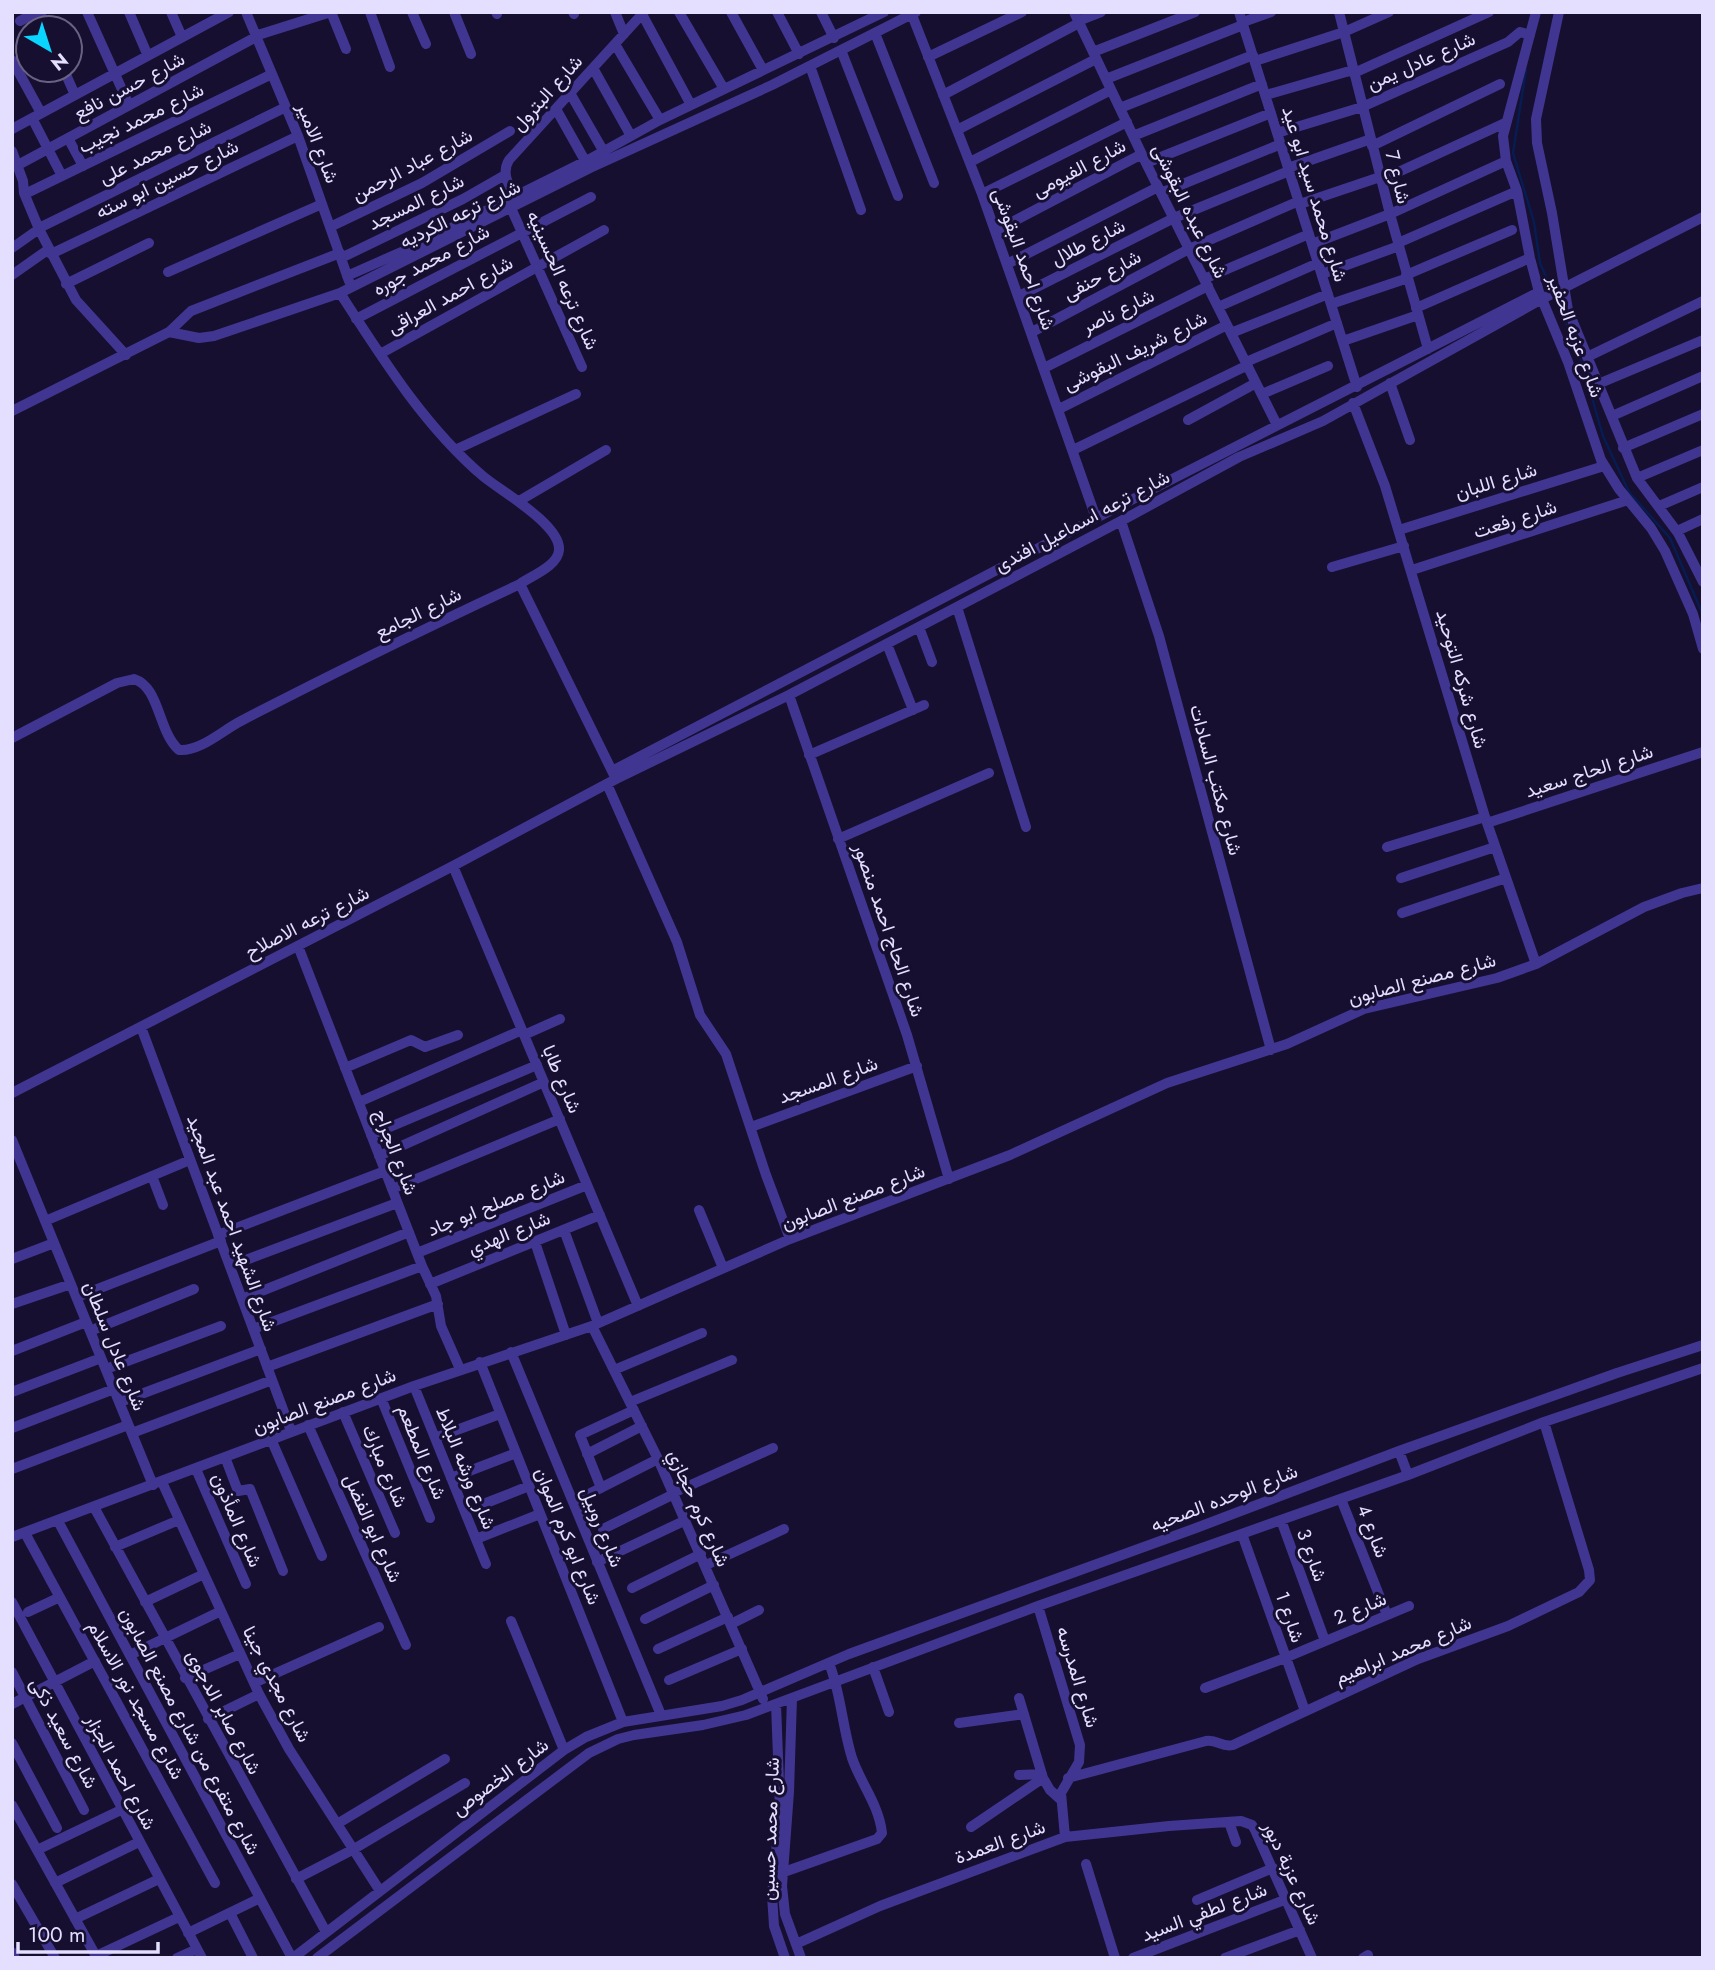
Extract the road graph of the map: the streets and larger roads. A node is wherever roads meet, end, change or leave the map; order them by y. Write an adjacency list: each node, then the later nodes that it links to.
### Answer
1 (87, 12): 52 (street)
2 (129, 12): 43 (street)
3 (171, 12): 33 (street)
4 (229, 12): 33 (street)
5 (246, 12): 34 (street, شارع الامير)
6 (331, 12): 34 (street, شارع حسن نافع); 38 (street)
7 (370, 12): 48 (street)
8 (412, 12): 36 (street)
9 (454, 12): 40 (street)
10 (615, 12): 31 (street)
11 (678, 12): 57 (street)
12 (731, 12): 50 (street)
13 (777, 12): 41 (street)
14 (821, 12): 35 (street)
15 (1022, 12): 44 (street)
16 (1101, 12): 27 (street)
17 (1195, 12): 42 (street)
18 (1271, 12): 28 (street)
19 (1339, 12): 30 (street, شارع 7)
20 (1390, 12): 30 (street)
21 (1489, 12): 51 (street)
22 (1536, 12): 32 (street, شارع عزبه الحفير)
23 (1559, 12): 135 (street, شارع عزبه الحفير)
24 (643, 13): 31 (street, شارع البترول); 64 (street)
25 (914, 13): 29 (street, شارع ترعه الكرديه); 44 (street, شارع احمد البقوشى)
26 (876, 14): 29 (street); 35 (street, شارع ترعه الكرديه)
27 (1077, 19): 42 (street, شارع عبده البقوشى); 62 (street)
28 (1242, 20): 45 (street, شارع محمد سيد ابو عيد); 54 (street)
29 (877, 32): 39 (street, شارع ترعه الكرديه); 97 (street)
30 (1344, 32): 45 (street); 51 (street, شارع 7)
31 (624, 34): 37 (street, شارع البترول)
32 (1530, 35): 66 (street, شارع عادل يمن); 73 (street, شارع عزبه الحفير)
33 (182, 37): 43 (street)
34 (255, 37): 53 (street, شارع الامير); 63 (street, شارع حسن نافع)
35 (834, 38): 41 (street, شارع ترعه الكرديه)
36 (426, 44)
37 (615, 44): 49 (street, شارع البترول); 71 (street)
38 (346, 49)
39 (841, 50): 47 (street, شارع ترعه الكرديه); 102 (street)
40 (471, 54)
41 (799, 54): 50 (street, شارع ترعه الكرديه)
42 (1095, 55): 54 (street, شارع عبده البقوشى); 75 (street)
43 (148, 56): 52 (street)
44 (928, 57): 62 (street, شارع احمد البقوشى)
45 (1254, 58): 59 (street, شارع محمد سيد ابو عيد); 67 (street)
46 (12, 60): 70 (street)
47 (810, 66): 91 (street, شارع ترعه الكرديه); 108 (street)
48 (390, 67)
49 (593, 68): 60 (street, شارع البترول); 79 (street)
50 (763, 70): 57 (street, شارع ترعه الكرديه)
51 (1354, 71): 59 (street); 66 (street, شارع 7)
52 (114, 74): 61 (street); 63 (street)
53 (272, 74): 65 (street, شارع الامير); 92 (street, شارع محمد نجيب)
54 (1106, 79): 58 (street, شارع عبده البقوشى)
55 (70, 84): 61 (street)
56 (1500, 84): 82 (street)
57 (724, 89): 64 (street, شارع ترعه الكرديه)
58 (1111, 90): 67 (street, شارع عبده البقوشى); 89 (street)
59 (1264, 90): 69 (street, شارع محمد سيد ابو عيد); 80 (street)
60 (570, 93): 68 (street, شارع البترول); 86 (street)
61 (75, 95): 70 (street)
62 (943, 95): 75 (street, شارع احمد البقوشى)
63 (129, 105): 81 (street, شارع حسن نافع)
64 (691, 105): 71 (street, شارع ترعه الكرديه)
65 (286, 107): 78 (street, شارع الامير); 113 (street, شارع محمد على)
66 (1363, 107): 77 (street, شارع عادل يمن); 82 (street, شارع 7)
67 (1120, 108): 72 (street, شارع عبده البقوشى)
68 (556, 109): 91 (street); 94 (street, شارع البترول)
69 (1271, 113): 77 (street, شارع محمد سيد ابو عيد); 87 (street, شارع الفيومى)
70 (36, 116): 74 (street); 84 (street)
71 (660, 120): 79 (street, شارع ترعه الكرديه)
72 (1127, 122): 80 (street, شارع عبده البقوشى); 101 (street)
73 (1505, 123): 88 (street, شارع عزبه الحفير); 96 (street, شارع حنفى)
74 (12, 128)
75 (957, 130): 89 (street, شارع احمد البقوشى)
76 (510, 131): 112 (street, شارع عباد الرحمن)
77 (1277, 133): 83 (street, شارع محمد سيد ابو عيد)
78 (298, 136): 107 (street, شارع الامير); 123 (street, شارع حسين ابو سته)
79 (631, 136): 86 (street, شارع ترعه الكرديه)
80 (1133, 136): 87 (street, شارع عبده البقوشى)
81 (68, 138): 84 (street, شارع حسن نافع); 92 (street)
82 (1372, 143): 93 (street); 96 (street, شارع 7)
83 (1281, 145): 93 (street, شارع محمد سيد ابو عيد); 98 (street)
84 (48, 149): 90 (street, شارع حسن نافع); 95 (street)
85 (12, 151): 90 (street)
86 (604, 152): 91 (street, شارع ترعه الكرديه)
87 (1144, 159): 98 (street, شارع عبده البقوشى); 116 (street, شارع الفيومى)
88 (1506, 161): 99 (street, شارع عزبه الحفير); 109 (street, شارع ناصر)
89 (970, 162): 101 (street, شارع احمد البقوشى)
90 (18, 165): 100 (street)
91 (588, 165): 106 (street, شارع ترعه الكرديه)
92 (83, 166): 95 (street, شارع محمد نجيب)
93 (1289, 170): 105 (street, شارع محمد سيد ابو عيد); 110 (street, شارع طلال)
94 (505, 175): 106 (street); 124 (street, شارع المسجد)
95 (62, 176): 100 (street, شارع محمد نجيب)
96 (1381, 178): 105 (street, شارع حنفى); 109 (street, شارع 7)
97 (934, 183)
98 (1160, 190): 110 (street, شارع عبده البقوشى); 126 (street)
99 (1517, 191): 120 (street); 125 (street, شارع عزبه الحفير)
100 (24, 194): 104 (street, شارع محمد نجيب); 113 (street)
101 (982, 194): 116 (street, شارع احمد البقوشى)
102 (898, 196)
103 (591, 197): 117 (street, شارع محمد جوره)
104 (12, 200)
105 (1299, 202): 118 (street, شارع محمد سيد ابو عيد); 122 (street, شارع حنفى)
106 (515, 203): 117 (street, شارع ترعه الحسينيه); 132 (street, شارع ترعه الكرديه)
107 (322, 204): 112 (street, شارع الامير); 129 (street)
108 (861, 210)
109 (1390, 214): 118 (street, شارع ناصر); 120 (street, شارع 7)
110 (1174, 218): 122 (street, شارع عبده البقوشى); 137 (street, شارع طلال)
111 (1703, 218): 135 (street, شارع ترعه اسماعيل افندى)
112 (330, 227): 124 (street, شارع الامير)
113 (39, 228): 121 (street, شارع محمد على); 123 (street)
114 (604, 230): 127 (street, شارع احمد العراقى)
115 (1512, 230): 131 (street, شارع شريف البقوشى)
116 (995, 231): 126 (street, شارع احمد البقوشى)
117 (522, 233): 127 (street, شارع ترعه الحسينيه); 143 (street, شارع محمد جوره)
118 (1311, 239): 128 (street, شارع محمد سيد ابو عيد); 133 (street, شارع ناصر)
119 (149, 243): 134 (street)
120 (1398, 245): 128 (street); 131 (street, شارع 7)
121 (12, 248)
122 (1189, 249): 133 (street, شارع عبده البقوشى); 147 (street, شارع حنفى)
123 (50, 251): 130 (street, شارع حسين ابو سته); 134 (street)
124 (340, 256): 132 (street, شارع الامير); 146 (street, شارع المسجد)
125 (1530, 258): 138 (street, شارع عزبه الحفير); 142 (street)
126 (1007, 264): 137 (street, شارع احمد البقوشى)
127 (537, 267): 151 (street, شارع احمد العراقى); 156 (street, شارع ترعه الحسينيه)
128 (1320, 268): 139 (street, شارع محمد سيد ابو عيد); 141 (street)
129 (168, 272)
130 (12, 275)
131 (1407, 277): 139 (street, شارع شريف البقوشى); 142 (street, شارع 7)
132 (349, 282): 136 (street, شارع ترعه الكرديه)
133 (1206, 282): 141 (street, شارع عبده البقوشى); 157 (street, شارع ناصر)
134 (66, 284): 152 (street)
135 (1564, 288): 138 (street, شارع ترعه اسماعيل افندى); 153 (street, شارع عزبه الحفير)
136 (340, 293): 143 (street, شارع الجامع); 146 (street, شارع ترعه الكرديه)
137 (1019, 296): 147 (street, شارع احمد البقوشى)
138 (1541, 296): 150 (street, شارع ترعه اسماعيل افندى); 160 (street, شارع ترعه اسماعيل افندى); 178 (street, شارع عزبه الحفير)
139 (1330, 299): 144 (street, شارع محمد سيد ابو عيد); 145 (street, شارع شريف البقوشى)
140 (1703, 301): 153 (street)
141 (1219, 307): 145 (street, شارع عبده البقوشى)
142 (1417, 311): 149 (street); 150 (street, شارع 7)
143 (356, 319): 151 (street, شارع الجامع)
144 (1337, 323): 149 (street, شارع محمد سيد ابو عيد); 154 (street)
145 (1229, 329): 154 (street, شارع عبده البقوشى); 166 (street, شارع شريف البقوشى)
146 (169, 332): 152 (street)
147 (1032, 332): 157 (street, شارع احمد البقوشى)
148 (1703, 340): 161 (street)
149 (1343, 341): 162 (street, شارع محمد سيد ابو عيد)
150 (1428, 349): 162 (street, شارع ترعه اسماعيل افندى)
151 (380, 354): 174 (street, شارع الجامع)
152 (126, 355): 167 (street)
153 (1587, 357): 161 (street, شارع عزبه الحفير)
154 (1247, 364): 159 (street, شارع عبده البقوشى); 176 (street)
155 (1328, 366): 164 (street)
156 (582, 367)
157 (1044, 368): 166 (street, شارع احمد البقوشى)
158 (1703, 376): 169 (street)
159 (1256, 383): 164 (street, شارع عبده البقوشى); 170 (street)
160 (1390, 383): 165 (street, شارع ترعه اسماعيل افندى); 172 (street)
161 (1598, 384): 169 (street, شارع عزبه الحفير)
162 (1357, 387): 171 (street, شارع ترعه اسماعيل افندى)
163 (576, 394): 174 (street)
164 (1262, 394): 171 (street, شارع عبده البقوشى)
165 (1353, 403): 186 (street, شارع ترعه اسماعيل افندى); 187 (street, شارع شركه التوحيد)
166 (1059, 409): 176 (street, شارع احمد البقوشى)
167 (12, 411)
168 (1703, 414): 173 (street)
169 (1612, 416): 173 (street, شارع عزبه الحفير)
170 (1188, 420)
171 (1277, 425): 184 (street, شارع ترعه اسماعيل افندى)
172 (1410, 440)
173 (1623, 448): 179 (street, شارع عزبه الحفير)
174 (455, 450): 182 (street, شارع الجامع)
175 (606, 450): 182 (street)
176 (1073, 450): 184 (street, شارع احمد البقوشى)
177 (1703, 450): 179 (street)
178 (1604, 466): 181 (street, شارع عزبه الحفير); 187 (street, شارع اللبان)
179 (1637, 478): 183 (street, شارع عزبه الحفير)
180 (1703, 486): 183 (street)
181 (1628, 500): 194 (street, شارع رفعت); 200 (street, شارع عزبه الحفير)
182 (519, 501): 196 (street, شارع الجامع)
183 (1659, 506): 188 (street, شارع عزبه الحفير)
184 (1096, 518): 189 (street, شارع ترعه اسماعيل افندى)
185 (1703, 520): 188 (street)
186 (1121, 521): 191 (street, شارع ترعه اسماعيل افندى); 225 (street, شارع مكتب السادات)
187 (1399, 530): 190 (street, شارع شركه التوحيد)
188 (1677, 531): 192 (street, شارع عزبه الحفير)
189 (1049, 543): 191 (street); 207 (street, شارع ترعه اسماعيل افندى)
190 (1404, 546): 193 (street); 194 (street, شارع شركه التوحيد)
191 (1054, 554): 197 (street, شارع ترعه اسماعيل افندى)
192 (1699, 563): 195 (street, شارع عزبه الحفير)
193 (1332, 567)
194 (1412, 570): 208 (street, شارع شركه التوحيد)
195 (1703, 582)
196 (520, 584): 203 (street, شارع الجامع); 207 (street)
197 (957, 607): 198 (street, شارع ترعه اسماعيل افندى); 209 (street)
198 (919, 627): 199 (street, شارع ترعه اسماعيل افندى); 201 (street)
199 (887, 644): 202 (street, شارع ترعه اسماعيل افندى); 205 (street)
200 (1703, 649)
201 (932, 662)
202 (789, 695): 205 (street, شارع الحاج احمد منصور); 207 (street, شارع ترعه اسماعيل افندى)
203 (12, 738)
204 (1703, 752): 208 (street, شارع الحاج سعيد)
205 (809, 755): 210 (street, شارع الحاج احمد منصور)
206 (989, 774): 210 (street)
207 (612, 778): 213 (street, شارع ترعه الاصلاح); 234 (street)
208 (1486, 820): 211 (street, شارع شركه التوحيد); 212 (street, شارع الحاج سعيد)
209 (1026, 827)
210 (838, 839): 228 (street, شارع الحاج احمد منصور)
211 (1495, 846): 214 (street); 215 (street, شارع شركه التوحيد)
212 (1387, 847)
213 (453, 866): 218 (street, شارع ترعه الاصلاح); 222 (street, شارع طابا)
214 (1401, 878)
215 (1506, 878): 217 (street); 219 (street, شارع شركه التوحيد)
216 (1703, 888): 219 (street, شارع مصنع الصابون)
217 (1402, 912)
218 (298, 946): 221 (street, شارع ترعه الاصلاح); 229 (street, شارع الجراج)
219 (1536, 964): 225 (street, شارع مصنع الصابون)
220 (560, 1019): 222 (street)
221 (141, 1027): 231 (street, شارع ترعه الاصلاح); 238 (street, شارع الشهيد احمد عبد المجيد)
222 (523, 1032): 227 (street, شارع طابا); 232 (street)
223 (458, 1035): 224 (street)
224 (396, 1046): 226 (street); 229 (street)
225 (1270, 1050): 241 (street, شارع مصنع الصابون)
226 (401, 1057)
227 (537, 1065): 230 (street, شارع طابا); 235 (street)
228 (917, 1066): 234 (street, شارع المسجد); 241 (street, شارع الحاج احمد منصور)
229 (345, 1068): 232 (street, شارع الجراج)
230 (544, 1082): 233 (street, شارع طابا); 237 (street)
231 (12, 1093)
232 (359, 1102): 235 (street, شارع الجراج)
233 (560, 1119): 242 (street, شارع طابا); 243 (street)
234 (751, 1127): 252 (street)
235 (371, 1135): 237 (street, شارع الجراج)
236 (12, 1140): 248 (street, شارع عادل سلطان)
237 (379, 1156): 239 (street, شارع الجراج)
238 (190, 1160): 240 (street); 251 (street, شارع الشهيد احمد عبد المجيد)
239 (386, 1171): 243 (street, شارع الجراج); 251 (street)
240 (152, 1176): 245 (street); 248 (street)
241 (948, 1179): 252 (street, شارع مصنع الصابون)
242 (587, 1185): 247 (street, شارع طابا); 255 (street, شارع مصلح ابو جاد)
243 (392, 1189): 244 (street, شارع الجراج)
244 (397, 1203): 250 (street, شارع الجراج); 257 (street)
245 (163, 1205)
246 (699, 1210): 259 (street)
247 (600, 1215): 249 (street, شارع الهدي); 267 (street, شارع طابا)
248 (45, 1221): 254 (street, شارع عادل سلطان)
249 (564, 1230): 253 (street, شارع الهدي); 268 (street, شارع كرم حجازي)
250 (409, 1232): 255 (street, شارع الجراج); 264 (street)
251 (219, 1238): 257 (street, شارع الشهيد احمد عبد المجيد); 263 (street)
252 (790, 1239): 259 (street, شارع مصنع الصابون)
253 (535, 1242): 261 (street, شارع الهدي); 273 (street)
254 (54, 1243): 256 (street); 260 (street, شارع عادل سلطان)
255 (417, 1253): 258 (street, شارع الجراج)
256 (12, 1259)
257 (230, 1266): 264 (street, شارع الشهيد احمد عبد المجيد)
258 (422, 1266): 261 (street, شارع الجراج); 271 (street)
259 (723, 1268): 267 (street, شارع مصنع الصابون)
260 (71, 1284): 263 (street, شارع عادل سلطان); 265 (street)
261 (430, 1284): 266 (street, شارع الجراج)
262 (194, 1289): 269 (street)
263 (76, 1297): 269 (street, شارع عادل سلطان)
264 (242, 1299): 271 (street, شارع الشهيد احمد عبد المجيد)
265 (12, 1304)
266 (438, 1304): 281 (street); 284 (street, شارع الجراج)
267 (638, 1306): 268 (street, شارع مصنع الصابون)
268 (595, 1325): 273 (street, شارع مصنع الصابون); 285 (street, شارع كرم حجازي)
269 (88, 1326): 276 (street); 278 (street, شارع عادل سلطان)
270 (221, 1326): 283 (street)
271 (253, 1329): 275 (street, شارع الشهيد احمد عبد المجيد)
272 (702, 1333): 285 (street)
273 (566, 1335): 277 (street, شارع مصنع الصابون)
274 (1703, 1345): 304 (street, شارع الوحده الصحيه)
275 (261, 1349): 281 (street, شارع الشهيد احمد عبد المجيد); 291 (street)
276 (12, 1352)
277 (511, 1352): 280 (street, شارع مصنع الصابون); 318 (street, شارع روبيل)
278 (101, 1358): 283 (street, شارع عادل سلطان); 289 (street)
279 (732, 1360): 292 (street)
280 (480, 1362): 284 (street, شارع مصنع الصابون); 294 (street, شارع ابو كرم الموان)
281 (267, 1367): 286 (street, شارع الشهيد احمد عبد المجيد)
282 (1703, 1368): 295 (street, شارع الوحده الصحيه)
283 (106, 1369): 288 (street, شارع عادل سلطان)
284 (460, 1369): 287 (street, شارع مصنع الصابون)
285 (614, 1370): 292 (street, شارع كرم حجازي)
286 (272, 1380): 299 (street); 300 (street, شارع الشهيد احمد عبد المجيد)
287 (414, 1386): 290 (street, شارع مصنع الصابون); 301 (street, شارع ورشه البلاط)
288 (114, 1389): 291 (street, شارع عادل سلطان); 298 (street)
289 (12, 1392)
290 (381, 1398): 293 (street, شارع مصنع الصابون); 322 (street, شارع المطعم)
291 (120, 1402): 299 (street, شارع عادل سلطان)
292 (632, 1406): 297 (street, شارع كرم حجازي); 306 (street)
293 (343, 1412): 296 (street, شارع مصنع الصابون); 331 (street, شارع مبارك)
294 (500, 1414): 301 (street); 305 (street, شارع ابو كرم الموان)
295 (1544, 1422): 311 (street, شارع الوحده الصحيه); 385 (street, شارع محمد ابراهيم)
296 (309, 1425): 300 (street, شارع مصنع الصابون); 362 (street, شارع ابو الفضل)
297 (642, 1426): 306 (street); 308 (street, شارع كرم حجازي)
298 (12, 1428)
299 (130, 1429): 309 (street); 313 (street, شارع عادل سلطان)
300 (291, 1432): 302 (street, شارع مصنع الصابون)
301 (435, 1438): 312 (street, شارع ورشه البلاط)
302 (271, 1439): 307 (street, شارع مصنع الصابون); 338 (street)
303 (773, 1448): 316 (street)
304 (1398, 1451): 311 (street); 327 (street, شارع الوحده الصحيه)
305 (516, 1453): 312 (street); 314 (street, شارع ابو كرم الموان)
306 (587, 1454): 315 (street)
307 (225, 1457): 310 (street, شارع مصنع الصابون); 342 (street)
308 (658, 1460): 315 (street); 316 (street, شارع كرم حجازي)
309 (12, 1469)
310 (196, 1469): 313 (street, شارع مصنع الصابون); 344 (street, شارع المأذون)
311 (1408, 1475): 317 (street, شارع الوحده الصحيه)
312 (451, 1478): 334 (street, شارع ورشه البلاط)
313 (157, 1483): 320 (street, شارع مصنع الصابون); 323 (street, شارع مجدي جينا)
314 (529, 1486): 319 (street); 321 (street, شارع ابو كرم الموان)
315 (601, 1488): 318 (street)
316 (674, 1494): 324 (street, شارع كرم حجازي); 328 (street)
317 (1341, 1499): 325 (street, شارع الوحده الصحيه); 355 (street, شارع 4)
318 (573, 1502): 339 (street, شارع روبيل)
319 (486, 1503)
320 (94, 1507): 326 (street, شارع مصنع الصابون); 335 (street, شارع صابر الدجوى)
321 (540, 1514): 334 (street); 390 (street, شارع ابو كرم الموان)
322 (430, 1518)
323 (179, 1520): 335 (street); 343 (street, شارع مجدي جينا)
324 (686, 1520): 337 (street, شارع كرم حجازي); 339 (street)
325 (1281, 1520): 332 (street, شارع الوحده الصحيه); 361 (street, شارع 3)
326 (58, 1521): 330 (street, شارع مصنع الصابون); 366 (street, شارع متفرع من شارع مصنع الصابون)
327 (1196, 1528): 336 (street); 369 (street, شارع الوحده الصحيه)
328 (603, 1529)
329 (784, 1529): 341 (street)
330 (25, 1533): 333 (street, شارع مصنع الصابون); 347 (street, شارع مسجد نور الاسلام)
331 (395, 1533)
332 (1242, 1534): 336 (street, شارع الوحده الصحيه); 367 (street, شارع 1)
333 (12, 1537)
334 (476, 1539): 340 (street, شارع ورشه البلاط)
335 (115, 1548): 348 (street, شارع صابر الدجوى)
336 (1204, 1548): 350 (street, شارع الوحده الصحيه)
337 (701, 1554): 341 (street, شارع كرم حجازي); 346 (street)
338 (322, 1556)
339 (597, 1562): 388 (street, شارع روبيل)
340 (486, 1564)
341 (706, 1566): 345 (street, شارع كرم حجازي)
342 (283, 1571)
343 (204, 1574): 348 (street); 353 (street, شارع مجدي جينا)
344 (246, 1584)
345 (714, 1585): 356 (street); 357 (street, شارع كرم حجازي)
346 (632, 1588)
347 (60, 1597): 354 (street); 368 (street, شارع مسجد نور الاسلام)
348 (145, 1602): 360 (street, شارع صابر الدجوى)
349 (13, 1605): 375 (street, شارع احمد الجزار)
350 (1038, 1606): 370 (street, شارع الوحده الصحيه); 397 (street, شارع المدرسه)
351 (1409, 1606): 355 (street, شارع 2)
352 (759, 1610): 357 (street)
353 (221, 1611): 360 (street); 365 (street, شارع مجدي جينا)
354 (28, 1612)
355 (1387, 1615): 361 (street, شارع 2)
356 (645, 1619)
357 (730, 1620): 363 (street); 364 (street, شارع كرم حجازي)
358 (511, 1621): 393 (street)
359 (379, 1627): 376 (street)
360 (164, 1639): 366 (street); 372 (street, شارع صابر الدجوى)
361 (1325, 1641): 367 (street, شارع 2)
362 (406, 1645)
363 (658, 1648)
364 (742, 1649): 373 (street); 378 (street, شارع كرم حجازي)
365 (240, 1654): 372 (street); 376 (street, شارع مجدي جينا)
366 (130, 1655): 421 (street, شارع متفرع من شارع مصنع الصابون)
367 (1286, 1658): 377 (street, شارع 2); 385 (street, شارع 1)
368 (95, 1661): 375 (street); 418 (street, شارع مسجد نور الاسلام)
369 (829, 1663): 374 (street); 378 (street, شارع الوحده الصحيه)
370 (873, 1667): 374 (street, شارع الوحده الصحيه); 386 (street)
371 (12, 1672): 380 (street, شارع سعيد ذكى)
372 (186, 1678): 389 (street, شارع صابر الدجوى)
373 (669, 1680)
374 (836, 1680): 381 (street, شارع الوحده الصحيه); 414 (street)
375 (54, 1682): 380 (street); 402 (street, شارع احمد الجزار)
376 (254, 1683): 379 (street, شارع مجدي جينا)
377 (1205, 1688)
378 (760, 1693): 384 (street, شارع كرم حجازي); 388 (street, شارع الخصوص)
379 (259, 1694): 389 (street); 404 (street, شارع مجدي جينا)
380 (26, 1697): 383 (street); 401 (street, شارع سعيد ذكى)
381 (792, 1698): 384 (street, شارع الوحده الصحيه); 414 (street, شارع محمد حسين)
382 (1019, 1698): 387 (street)
383 (12, 1704)
384 (771, 1706): 439 (street, شارع الخصوص); 440 (street, شارع محمد حسين)
385 (1305, 1711): 397 (street, شارع محمد ابراهيم)
386 (889, 1712)
387 (1024, 1714): 391 (street); 396 (street)
388 (661, 1715): 390 (street, شارع الخصوص)
389 (208, 1719): 416 (street, شارع صابر الدجوى)
390 (623, 1722): 393 (street, شارع الخصوص)
391 (959, 1723)
392 (12, 1743): 406 (street)
393 (564, 1750): 420 (street, شارع الخصوص)
394 (445, 1759): 404 (street)
395 (1019, 1775): 396 (street)
396 (1043, 1776): 399 (street); 405 (street)
397 (1068, 1778): 399 (street, شارع المدرسه)
398 (465, 1783): 410 (street)
399 (1060, 1799): 407 (street, شارع المدرسه)
400 (12, 1805): 411 (street)
401 (84, 1810)
402 (121, 1810): 408 (street, شارع احمد الجزار); 411 (street)
403 (1229, 1822): 407 (street, شارع العمدة); 409 (street); 413 (street, شارع عزبة دبور)
404 (337, 1824): 410 (street, شارع مجدي جينا)
405 (971, 1827)
406 (57, 1828)
407 (1065, 1837): 430 (street, شارع العمدة)
408 (139, 1842): 415 (street, شارع احمد الجزار); 417 (street)
409 (1236, 1842)
410 (354, 1849): 416 (street); 420 (street, شارع مجدي جينا)
411 (37, 1850): 417 (street)
412 (1086, 1864): 442 (street)
413 (1273, 1868): 422 (street, شارع عزبة دبور); 423 (street)
414 (783, 1872): 430 (street, شارع محمد حسين)
415 (159, 1879): 425 (street, شارع احمد الجزار); 426 (street)
416 (296, 1879): 428 (street, شارع صابر الدجوى)
417 (55, 1883): 426 (street)
418 (215, 1883)
419 (12, 1884): 435 (street)
420 (380, 1891): 428 (street, شارع الخصوص)
421 (260, 1898): 424 (street); 438 (street, شارع متفرع من شارع مصنع الصابون)
422 (1287, 1899): 427 (street, شارع عزبة دبور); 443 (street, شارع لطفي السيد)
423 (1197, 1900)
424 (230, 1913): 429 (street); 437 (street)
425 (179, 1917): 429 (street, شارع احمد الجزار); 433 (street)
426 (75, 1919): 433 (street)
427 (1300, 1930): 444 (street); 445 (street, شارع عزبة دبور)
428 (326, 1932): 438 (street, شارع الخصوص)
429 (188, 1933): 432 (street, شارع احمد الجزار)
430 (796, 1944): 441 (street, شارع محمد حسين)
431 (12, 1952): 434 (street)
432 (199, 1953): 436 (street)
433 (96, 1957)
434 (15, 1958)
435 (55, 1958)
436 (177, 1958)
437 (253, 1958)
438 (293, 1958)
439 (317, 1958)
440 (785, 1958)
441 (801, 1958)
442 (1115, 1958)
443 (1133, 1958)
444 (1225, 1958)
445 (1312, 1958)

